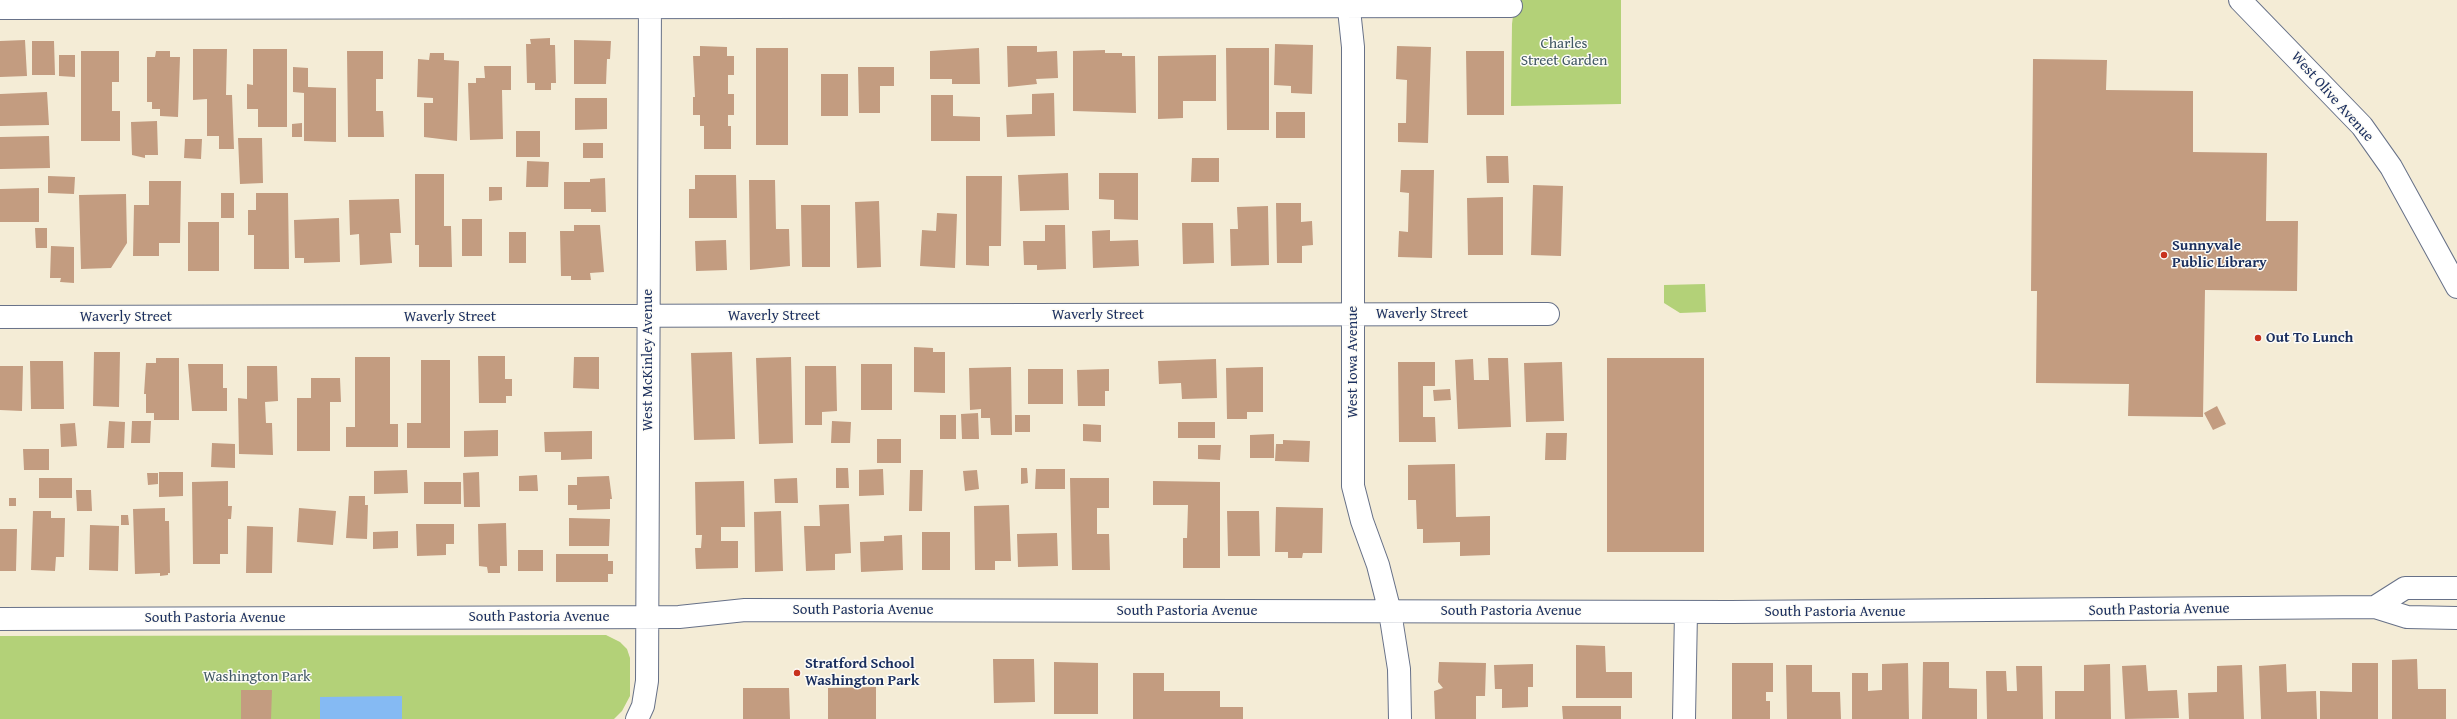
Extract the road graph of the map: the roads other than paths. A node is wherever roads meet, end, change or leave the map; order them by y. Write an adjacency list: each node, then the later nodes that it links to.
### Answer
1 (2240, 0): 6 (street, West Olive Avenue)
2 (1348, 2): 3 (street); 4 (street); 7 (street, West Iowa Avenue)
3 (650, 3): 5 (street); 9 (street, West McKinley Avenue)
4 (1510, 6)
5 (0, 8)
6 (2457, 287)
7 (1352, 314): 8 (street, Waverly Street); 9 (street, Waverly Street); 13 (street, West Iowa Avenue)
8 (1548, 314)
9 (648, 316): 10 (street, Waverly Street); 15 (street, West McKinley Avenue)
10 (0, 317)
11 (2457, 588): 12 (street)
12 (2374, 607): 14 (street, South Pastoria Avenue); 16 (street, South Pastoria Avenue)
13 (1390, 612): 14 (street, South Pastoria Avenue); 15 (street, South Pastoria Avenue); 19 (street, West Iowa Avenue)
14 (1686, 612): 20 (street)
15 (648, 617): 17 (street, South Pastoria Avenue); 18 (street, West McKinley Avenue)
16 (2457, 618)
17 (0, 619)
18 (637, 719)
19 (1400, 719)
20 (1684, 719)

